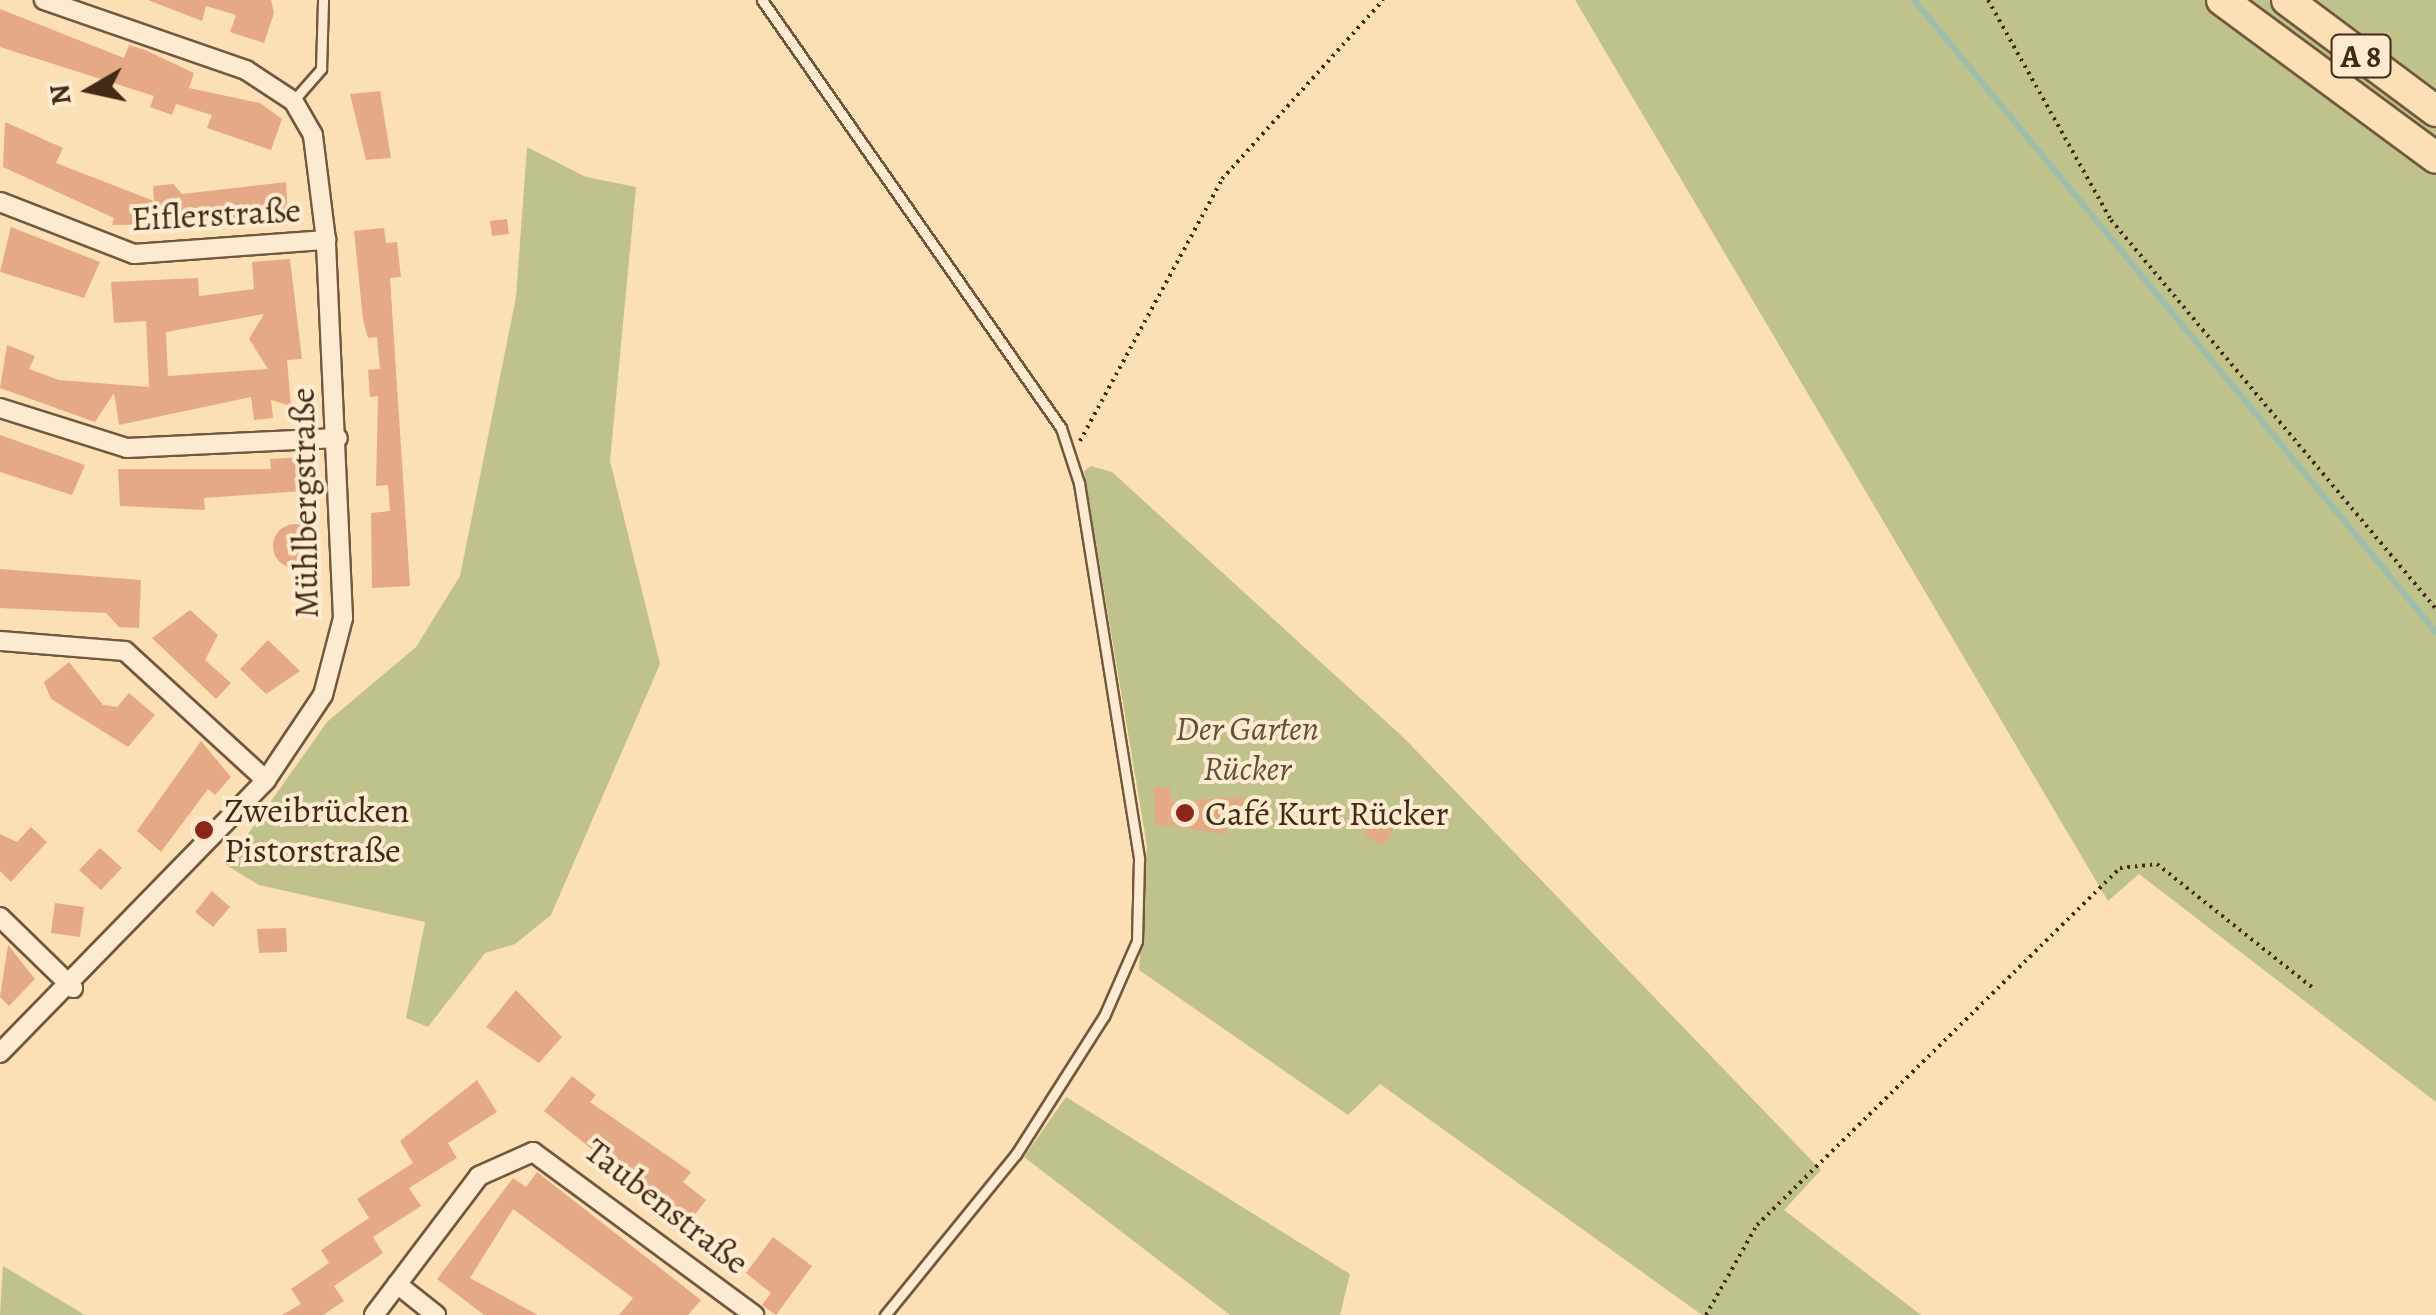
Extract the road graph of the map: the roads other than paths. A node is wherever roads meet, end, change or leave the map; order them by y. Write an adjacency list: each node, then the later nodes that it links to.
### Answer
1 (44, 0): 6 (street)
2 (323, 0): 6 (lane)
3 (762, 0): 22 (lane)
4 (2222, 0): 8 (highway, A 8)
5 (2287, 0): 7 (highway, A 8)
6 (294, 101): 10 (street, Mühlbergstraße)
7 (2436, 111)
8 (2436, 158)
9 (0, 202): 10 (street, Eiflerstraße)
10 (326, 240): 12 (street, Mühlbergstraße)
11 (0, 408): 12 (street)
12 (338, 438): 14 (street, Mühlbergstraße)
13 (0, 641): 14 (street)
14 (266, 780): 16 (street, Mühlbergstraße)
15 (0, 917): 16 (street)
16 (72, 988): 17 (street, Mühlbergstraße)
17 (0, 1053)
18 (398, 1284): 19 (street, Taubenstraße); 20 (street); 21 (street, Taubenstraße)
19 (374, 1315)
20 (436, 1315)
21 (754, 1315)
22 (885, 1315)

